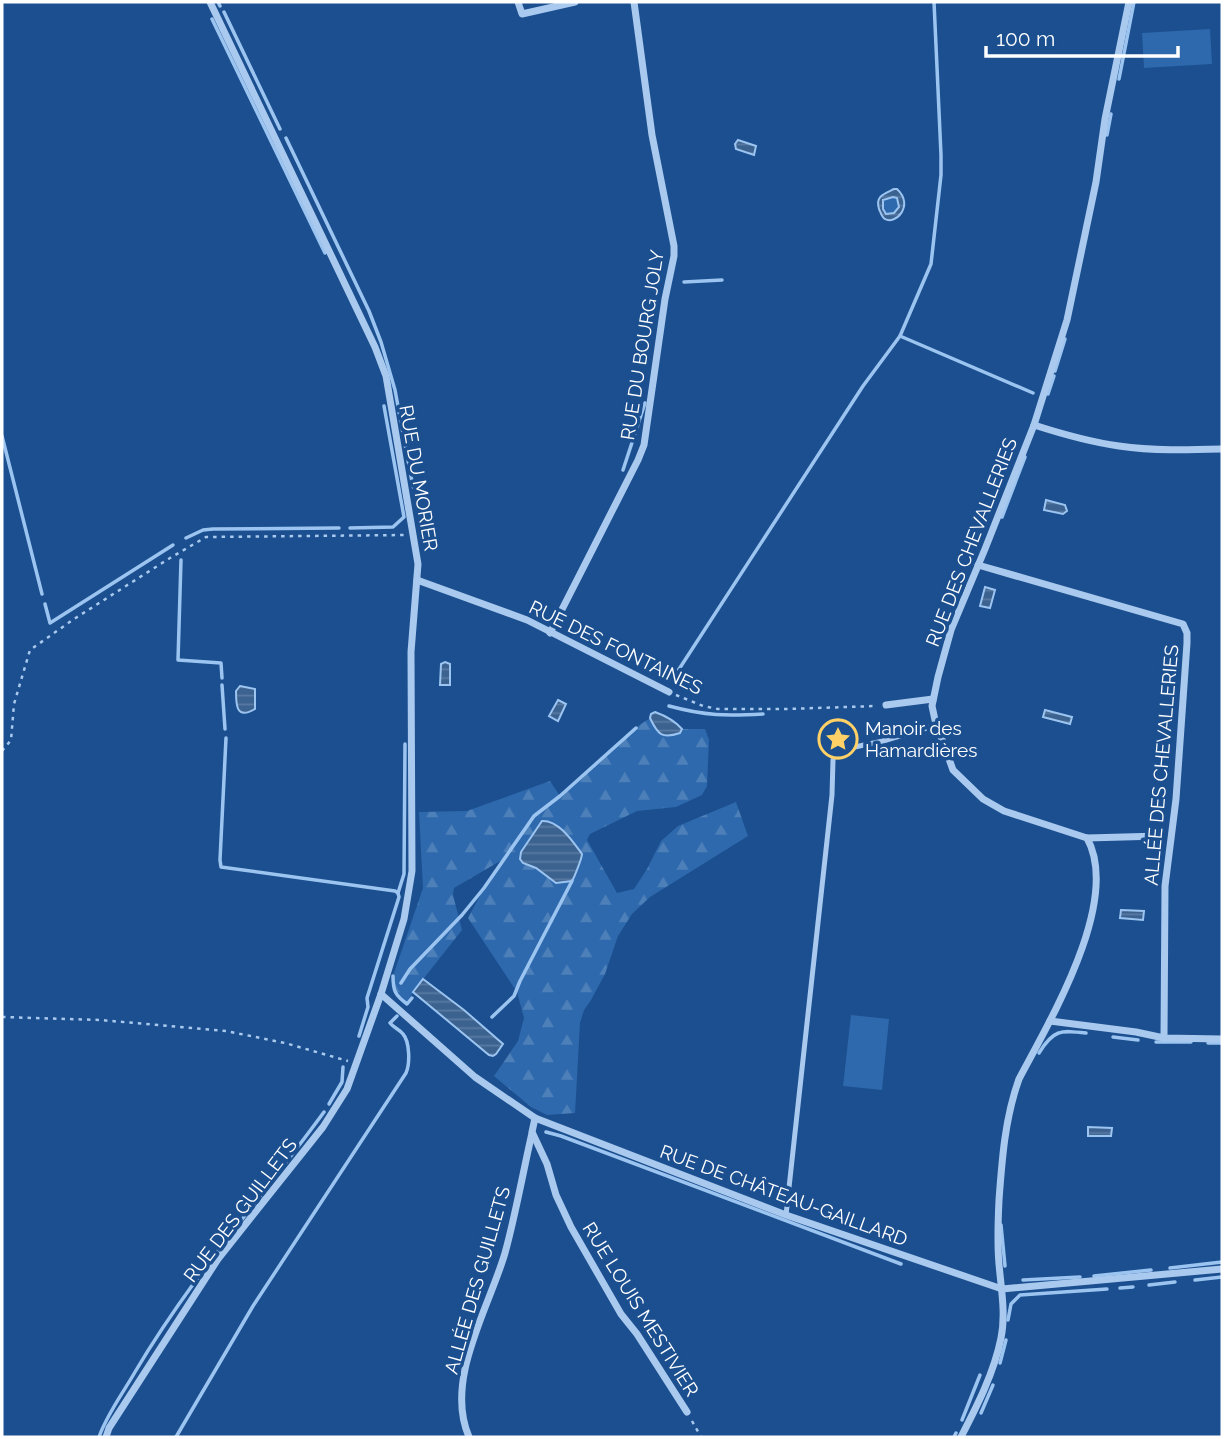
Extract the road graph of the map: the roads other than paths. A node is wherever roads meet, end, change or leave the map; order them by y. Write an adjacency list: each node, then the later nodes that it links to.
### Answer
1 (210, 2): 9 (street, RUE DU MORIER)
2 (518, 2): 3 (street)
3 (575, 2)
4 (634, 2): 10 (street, RUE DU BOURG JOLY)
5 (1129, 2): 6 (street, RUE DES CHEVALLERIES)
6 (1034, 425): 7 (street); 8 (street, RUE DES CHEVALLERIES)
7 (1222, 449)
8 (978, 565): 12 (street, RUE DES CHEVALLERIES); 19 (street, ALLÉE DES CHEVALLERIES)
9 (417, 580): 10 (street, RUE DES FONTAINES); 17 (street, RUE DU MORIER)
10 (550, 632): 11 (street, RUE DES FONTAINES)
11 (669, 692)
12 (933, 699): 13 (street); 14 (street, RUE DES CHEVALLERIES)
13 (886, 705)
14 (937, 725): 16 (street, RUE DES CHEVALLERIES); 23 (lane)
15 (1160, 836): 16 (street, RUE DES CHEVALLERIES)
16 (1087, 838): 18 (street)
17 (381, 994): 21 (street, RUE DE CHÂTEAU-GAILLARD); 27 (street, RUE DES GUILLETS)
18 (1050, 1021): 19 (street); 25 (street)
19 (1164, 1038): 20 (street)
20 (1222, 1039)
21 (535, 1118): 22 (street); 23 (street, RUE DE CHÂTEAU-GAILLARD)
22 (533, 1132): 26 (street, RUE LOUIS MESTIVIER); 28 (street, ALLÉE DES GUILLETS)
23 (786, 1215): 25 (street, RUE DE CHÂTEAU-GAILLARD)
24 (1222, 1269): 25 (street, RUE DE CHÂTEAU-GAILLARD)
25 (1002, 1289): 29 (street)
26 (687, 1412)
27 (106, 1437)
28 (469, 1437)
29 (961, 1437)

